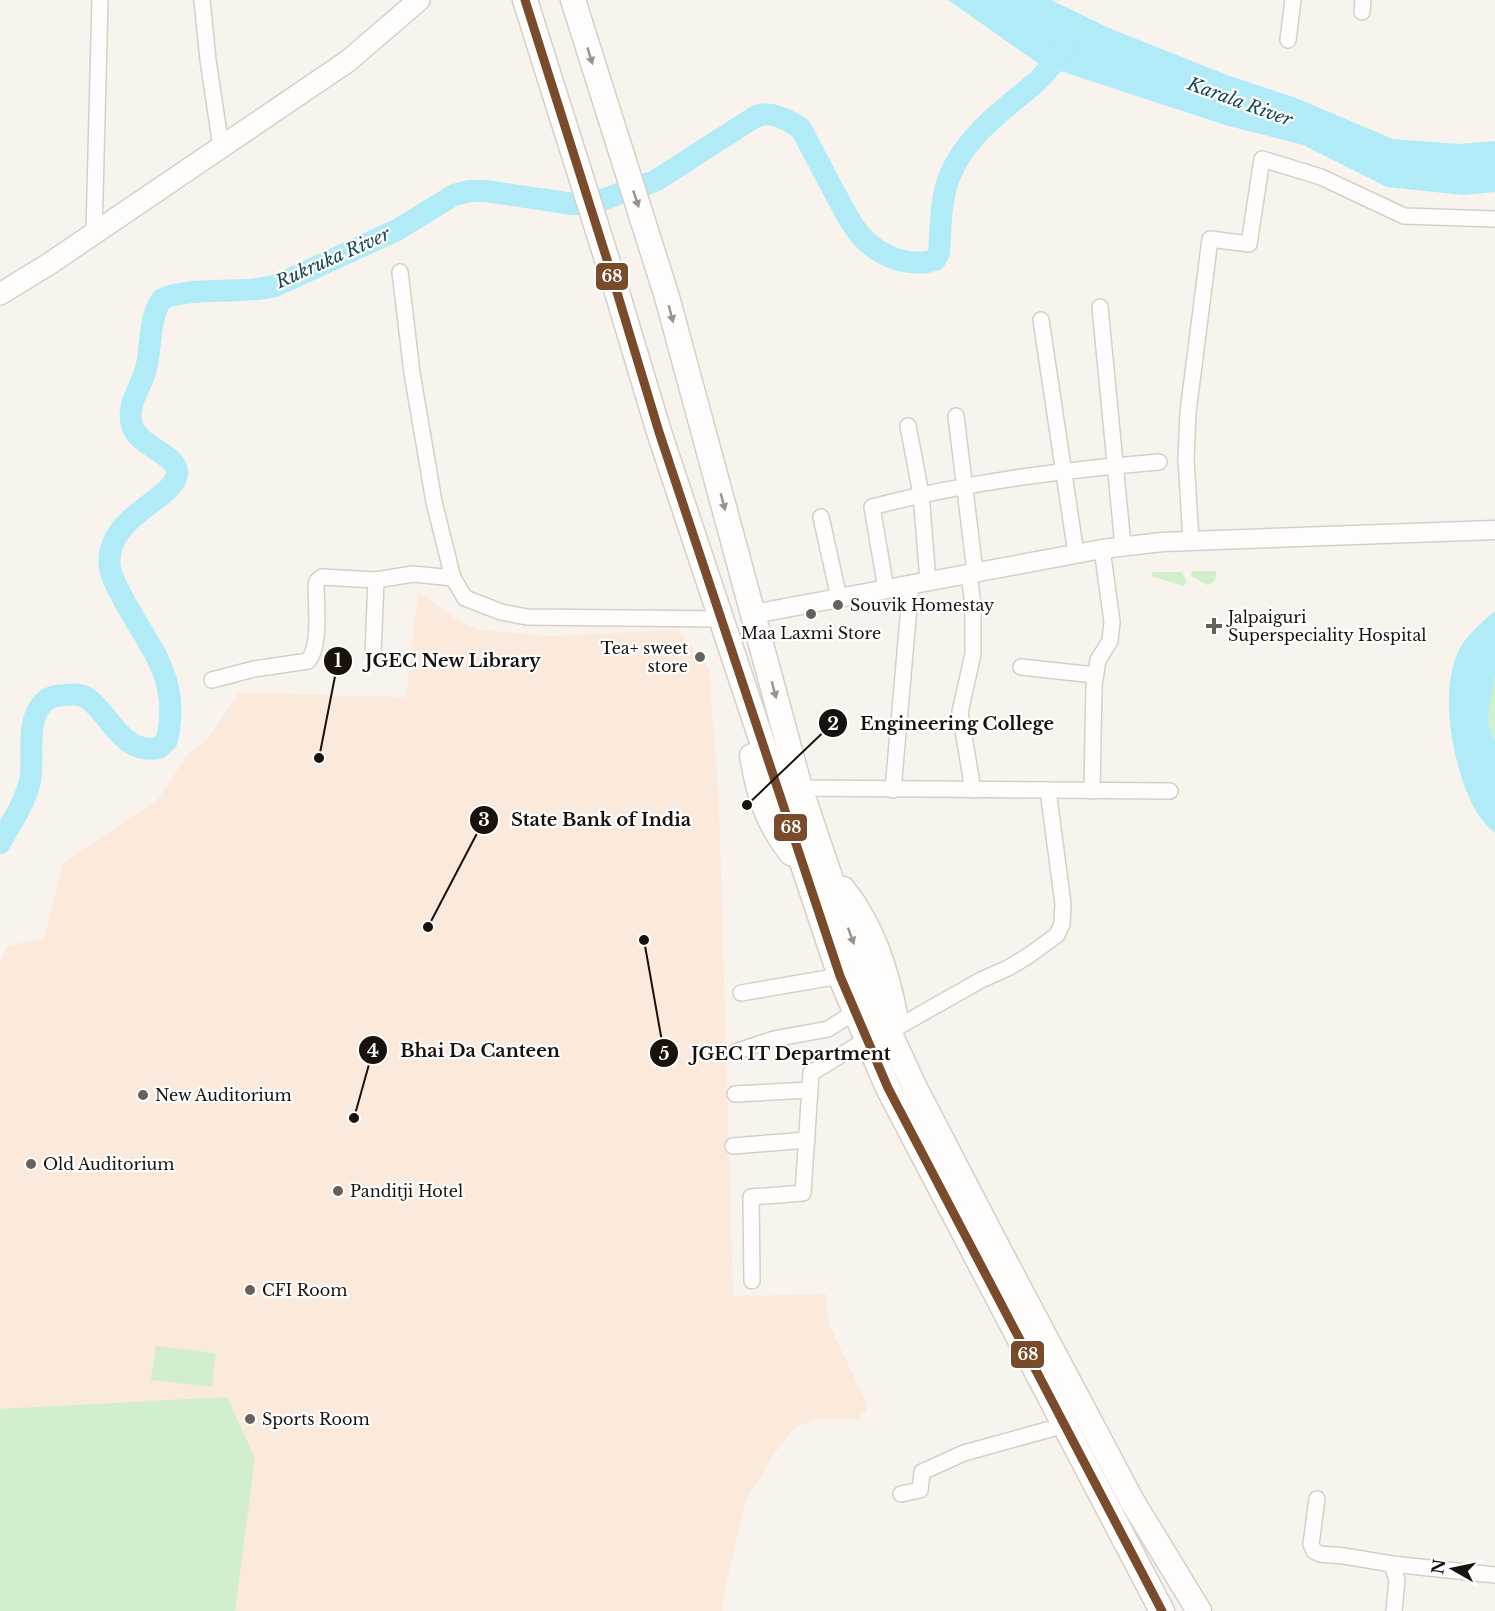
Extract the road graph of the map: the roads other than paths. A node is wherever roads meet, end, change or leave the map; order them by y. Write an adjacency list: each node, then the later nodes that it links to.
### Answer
1 (100, 0): 10 (street)
2 (202, 0): 8 (street)
3 (419, 0): 8 (main road)
4 (525, 0): 35 (highway)
5 (573, 0): 34 (highway, one-way to 34)
6 (1293, 0): 7 (street)
7 (1288, 40)
8 (222, 147): 10 (main road)
9 (1495, 219): 24 (street)
10 (94, 233): 12 (main road)
11 (400, 272): 29 (street)
12 (0, 294)
13 (1100, 307): 18 (street)
14 (1041, 320): 19 (street)
15 (956, 416): 20 (street)
16 (908, 426): 21 (street)
17 (1159, 462): 18 (street)
18 (1115, 465): 19 (street); 25 (street)
19 (1064, 470): 20 (street); 27 (street)
20 (966, 486): 21 (street); 28 (street)
21 (921, 494): 31 (street); 32 (street)
22 (821, 517): 33 (street)
23 (1495, 530): 24 (street)
24 (1191, 540): 25 (street)
25 (1123, 546): 26 (street)
26 (1102, 549): 27 (street); 38 (street)
27 (1076, 554): 28 (street)
28 (972, 573): 31 (street); 42 (street)
29 (453, 578): 30 (street); 35 (street)
30 (376, 580): 36 (street); 39 (street)
31 (920, 583): 32 (street); 41 (street)
32 (886, 589): 33 (street)
33 (838, 598): 34 (street)
34 (753, 614): 35 (highway); 40 (highway, one-way to 40)
35 (721, 620): 46 (highway)
36 (373, 654)
37 (1021, 667): 38 (street)
38 (1095, 675): 44 (street)
39 (212, 680)
40 (800, 788): 41 (street); 46 (highway)
41 (893, 790): 42 (street)
42 (973, 790): 43 (street)
43 (1048, 790): 44 (street); 50 (street)
44 (1092, 791): 45 (street)
45 (1170, 791)
46 (816, 870): 47 (highway); 50 (highway); 53 (highway, one-way to 53)
47 (840, 976): 48 (street); 49 (highway)
48 (741, 993)
49 (855, 1012): 51 (highway); 52 (street)
50 (898, 1027): 53 (highway)
51 (866, 1040): 54 (street); 59 (highway)
52 (735, 1052)
53 (908, 1072): 65 (highway)
54 (810, 1090): 55 (street); 56 (street)
55 (735, 1094)
56 (807, 1140): 57 (street); 58 (street)
57 (733, 1146)
58 (752, 1281)
59 (1065, 1425): 60 (street); 64 (highway)
60 (901, 1494)
61 (1317, 1499): 62 (street)
62 (1392, 1564): 63 (street); 66 (street)
63 (1495, 1575)
64 (1162, 1611)
65 (1199, 1611)
66 (1394, 1611)

